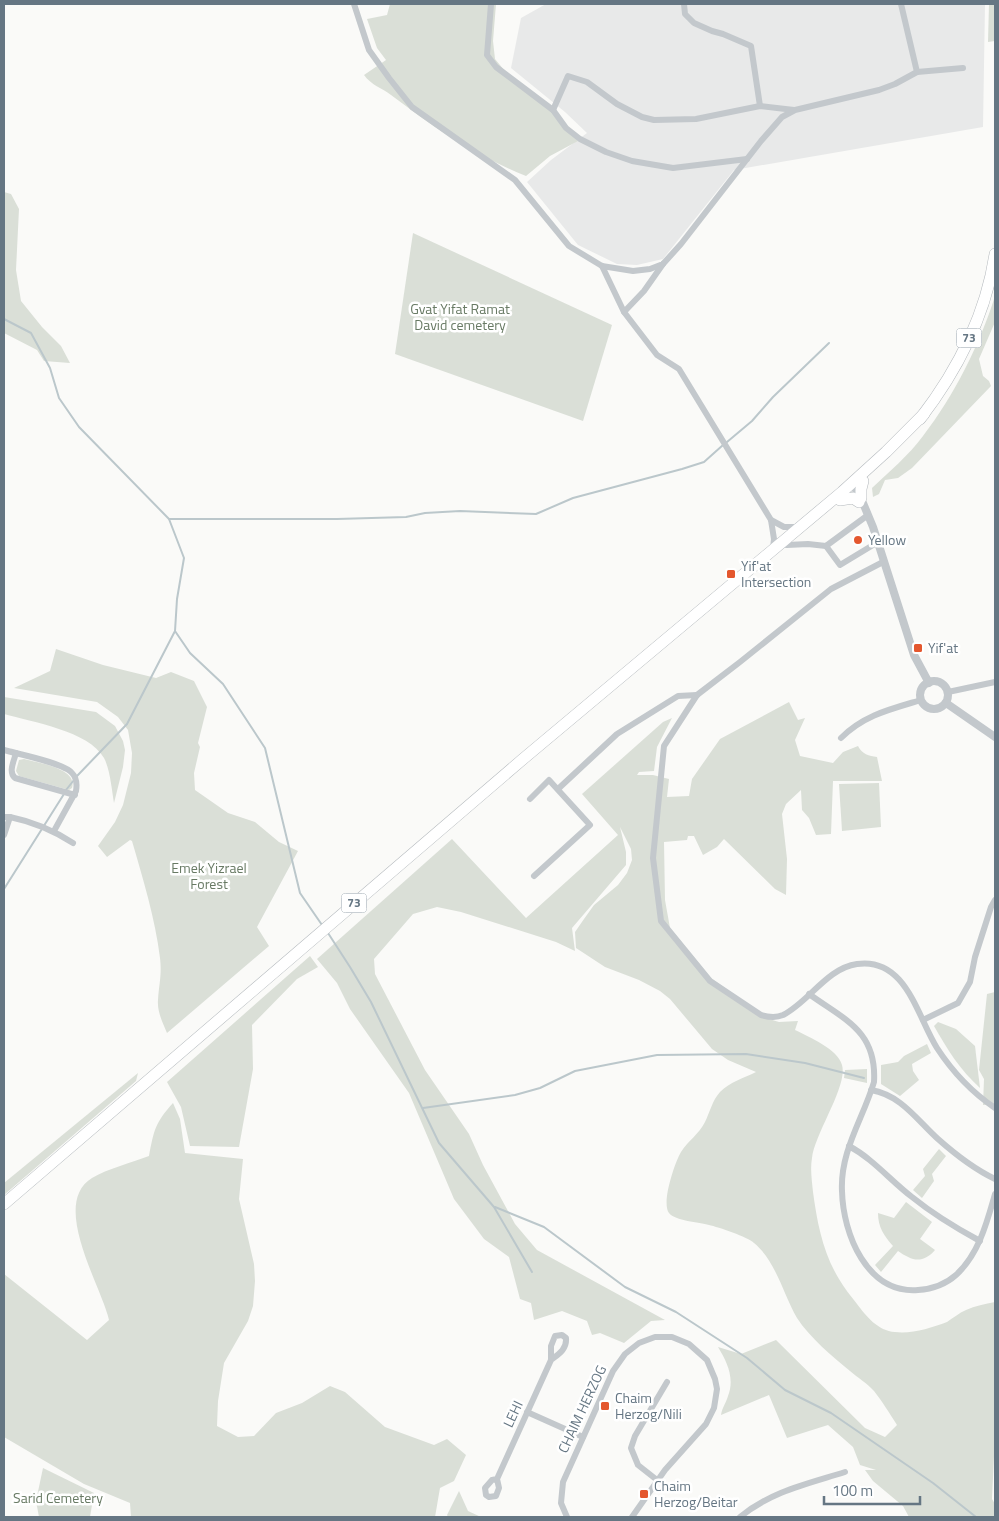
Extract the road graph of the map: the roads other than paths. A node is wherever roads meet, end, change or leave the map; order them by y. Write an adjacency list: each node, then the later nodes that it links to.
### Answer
1 (354, 4): 13 (street)
2 (491, 4): 8 (street)
3 (684, 4): 7 (street)
4 (901, 4): 6 (street)
5 (963, 68): 6 (street)
6 (917, 72): 9 (street)
7 (760, 106): 8 (street); 9 (street)
8 (553, 110): 10 (street)
9 (795, 110): 10 (street)
10 (748, 159): 12 (street)
11 (995, 254): 15 (highway, 73)
12 (663, 264): 13 (street); 14 (street)
13 (602, 266): 14 (street)
14 (624, 312): 17 (street)
15 (856, 491): 16 (street); 18 (highway, 73); 20 (highway, 73)
16 (868, 515): 19 (street); 21 (street)
17 (771, 520): 18 (street); 22 (street)
18 (800, 527): 22 (highway, 73)
19 (878, 542): 21 (street); 23 (street)
20 (787, 545): 21 (street); 24 (highway, 73)
21 (826, 546)
22 (772, 550): 24 (highway, 73)
23 (883, 562): 26 (street); 28 (street)
24 (707, 606): 51 (highway, 73)
25 (995, 682): 27 (street)
26 (929, 683): 27 (street); 29 (street)
27 (948, 692): 30 (street)
28 (697, 695): 35 (street); 44 (street)
29 (921, 700): 30 (street); 32 (street)
30 (946, 703): 31 (street)
31 (995, 737)
32 (841, 738)
33 (4, 750): 34 (street)
34 (16, 753): 36 (street); 36 (street)
35 (558, 789): 37 (street); 42 (street)
36 (75, 795): 39 (street)
37 (530, 799)
38 (7, 817): 39 (street); 40 (street)
39 (54, 831): 41 (street)
40 (4, 835)
41 (73, 843)
42 (534, 876)
43 (995, 900): 45 (street)
44 (809, 994): 45 (street); 46 (street)
45 (922, 1020): 47 (street)
46 (871, 1090): 48 (street); 49 (street)
47 (995, 1108)
48 (849, 1146): 52 (street); 52 (street)
49 (995, 1179)
50 (995, 1194): 52 (street)
51 (4, 1204)
52 (980, 1241)
53 (551, 1360): 55 (street, LEHI)
54 (667, 1382): 59 (street)
55 (527, 1412): 56 (street); 58 (street, LEHI)
56 (583, 1437): 59 (street, CHAIM HERZOG); 60 (street, CHAIM HERZOG)
57 (845, 1472): 62 (street)
58 (497, 1479)
59 (657, 1480): 61 (street, CHAIM HERZOG)
60 (567, 1517)
61 (632, 1517)
62 (740, 1517)

